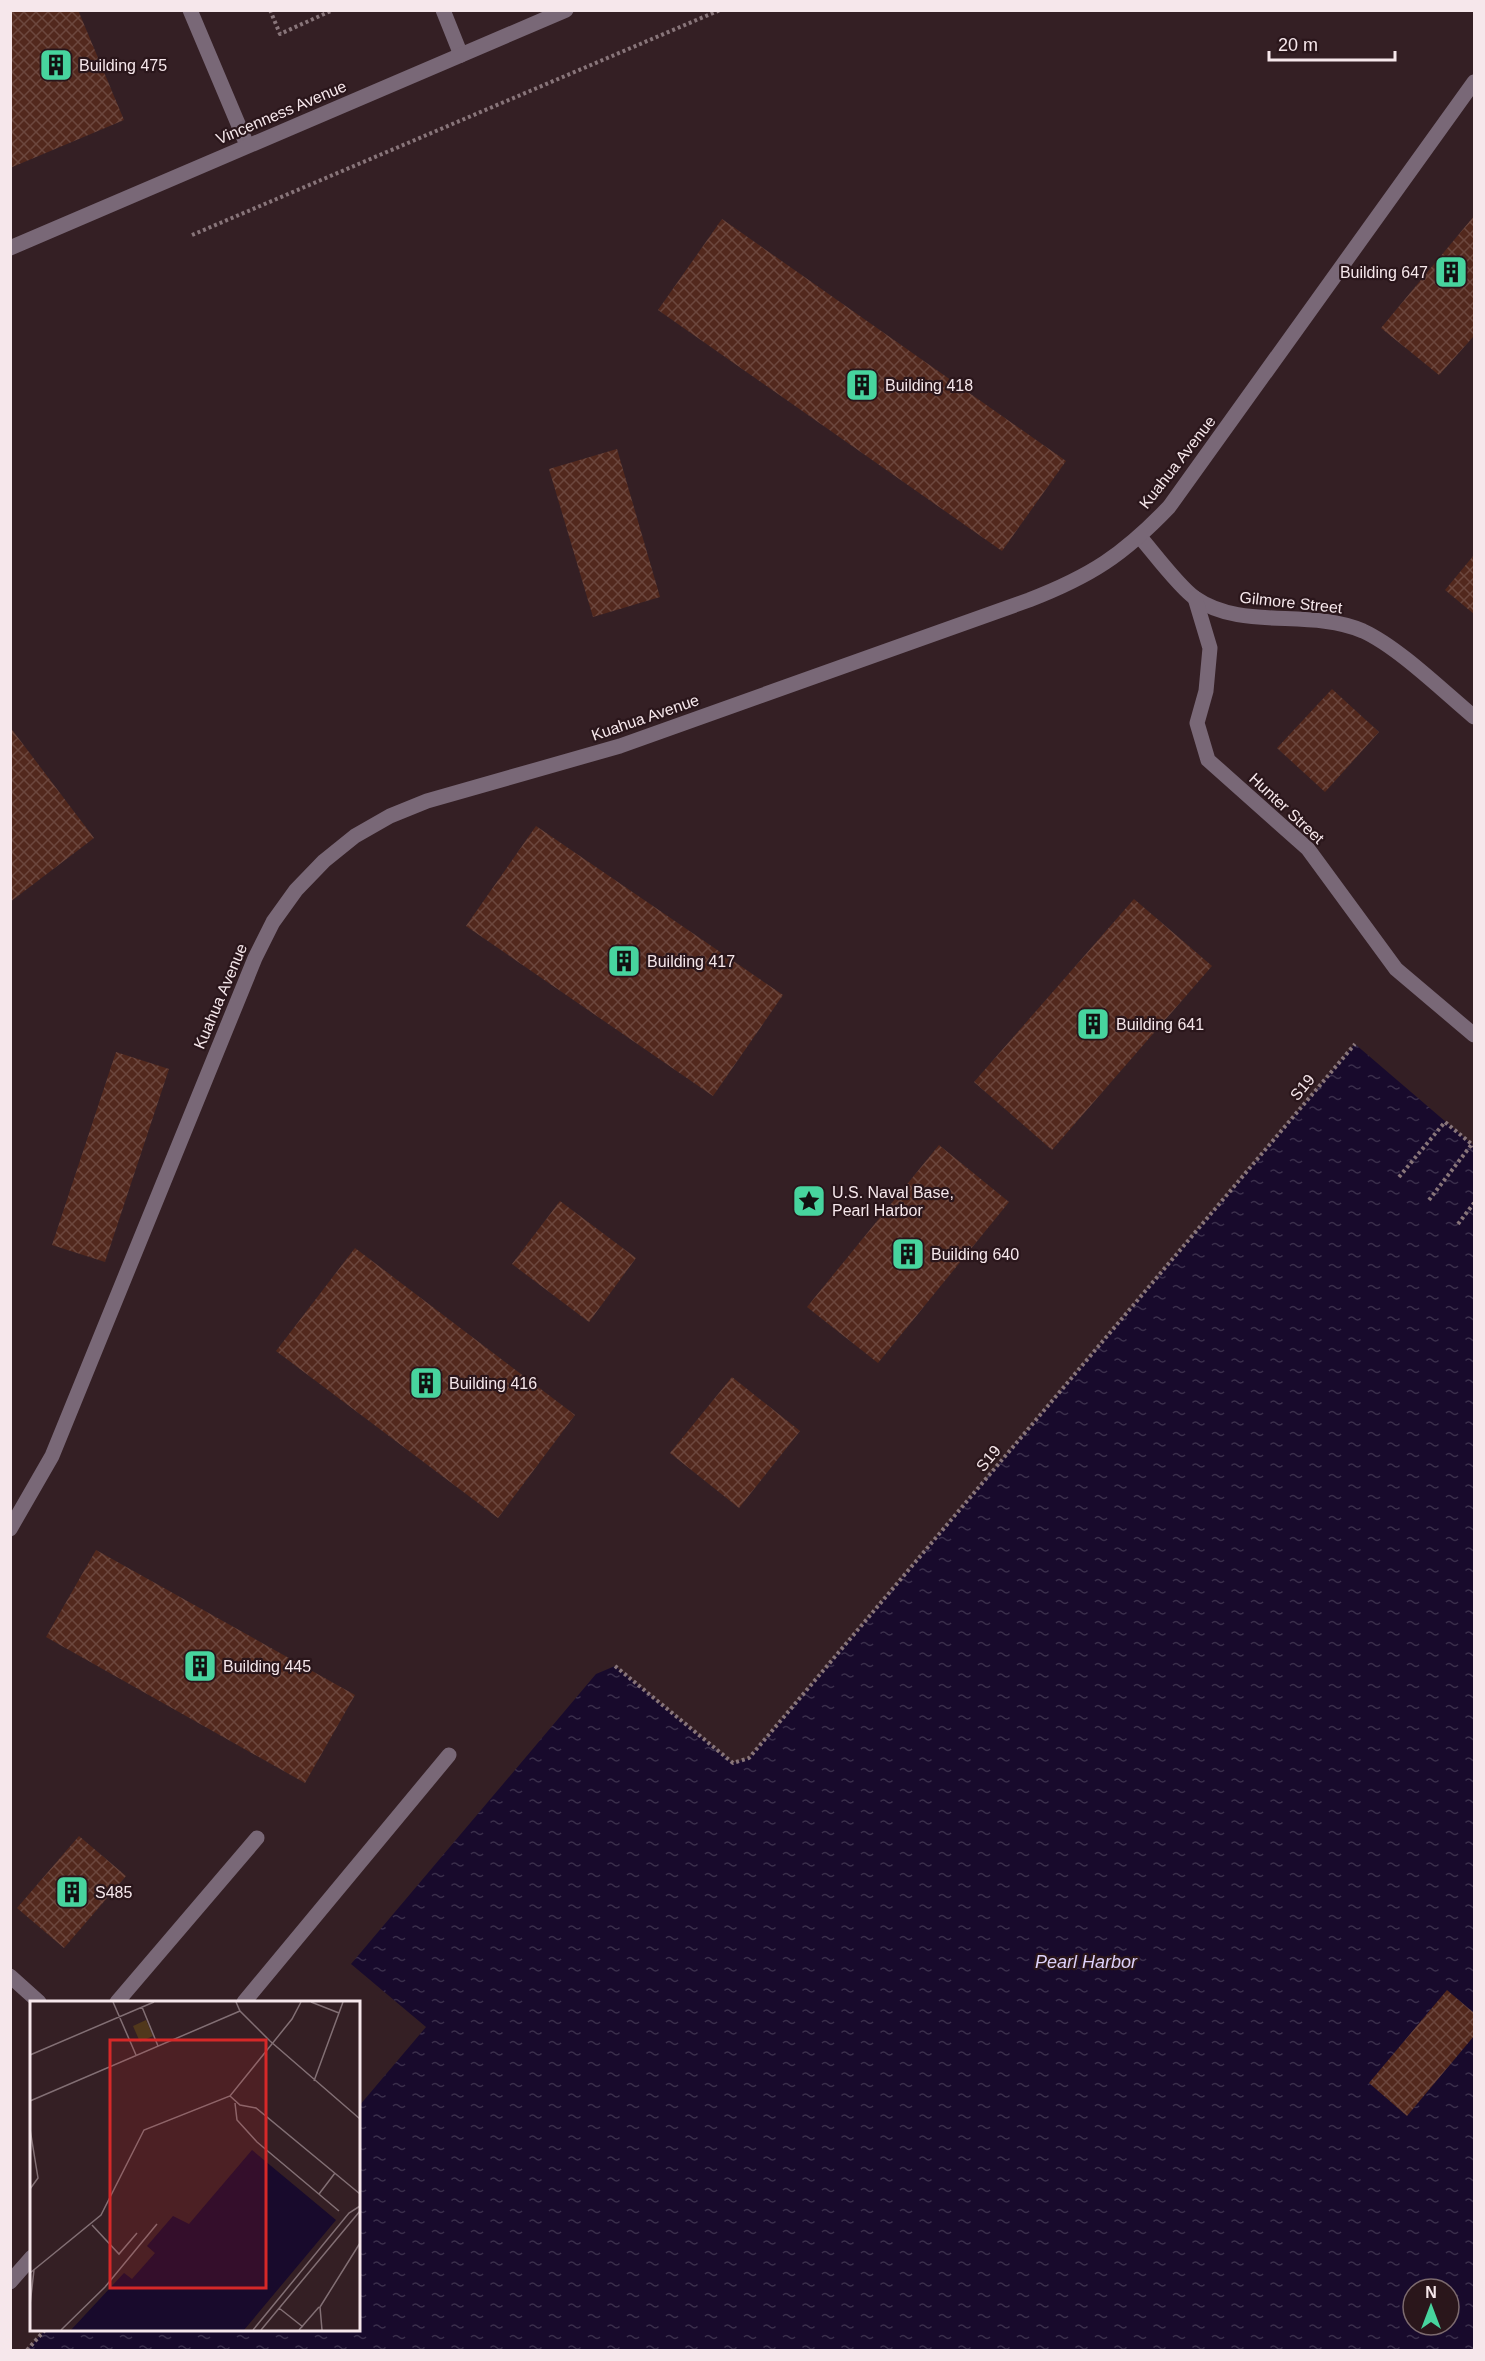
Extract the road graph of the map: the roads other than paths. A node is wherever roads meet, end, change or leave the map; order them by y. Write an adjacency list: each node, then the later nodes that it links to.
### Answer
1 (190, 10): 6 (street)
2 (442, 10): 4 (street)
3 (566, 10): 4 (street, Vincenness Avenue)
4 (460, 55): 6 (street, Vincenness Avenue)
5 (1474, 82): 8 (street, Kuahua Avenue)
6 (247, 145): 7 (street, Vincenness Avenue)
7 (10, 248)
8 (1140, 537): 9 (street, Gilmore Street); 12 (street, Kuahua Avenue)
9 (1195, 598): 10 (street, Gilmore Street); 11 (street, Hunter Street)
10 (1474, 717)
11 (1474, 1035)
12 (10, 1529)
13 (449, 1755): 18 (street)
14 (257, 1838): 17 (street)
15 (10, 1976): 16 (street)
16 (38, 2001)
17 (118, 2001)
18 (245, 2001)
19 (30, 2259): 20 (street)
20 (10, 2282)

